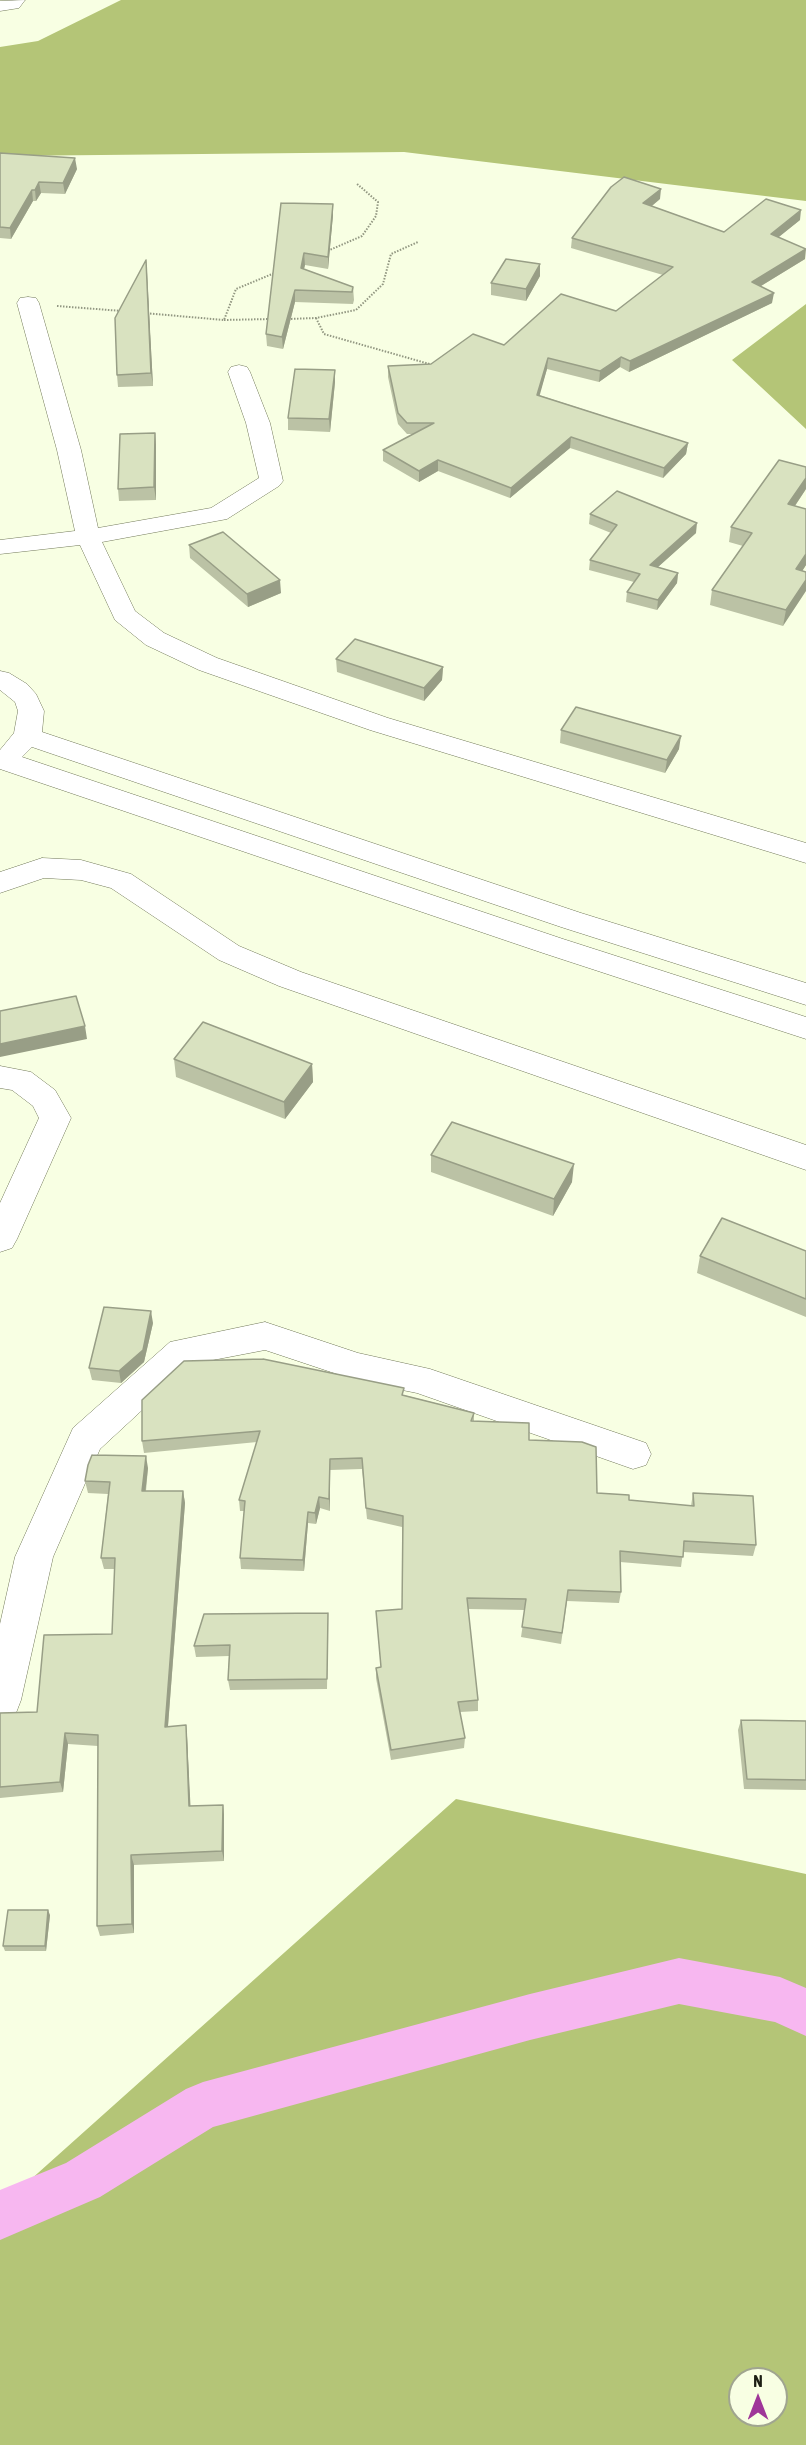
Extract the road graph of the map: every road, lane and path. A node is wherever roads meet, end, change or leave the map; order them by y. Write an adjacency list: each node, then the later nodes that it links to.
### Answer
1 (16, 0): 2 (street)
2 (0, 6)
3 (356, 183): 5 (path)
4 (418, 242): 10 (path)
5 (319, 255)
6 (278, 272): 11 (path)
7 (28, 303): 8 (path); 14 (street)
8 (125, 311)
9 (136, 312): 11 (path)
10 (316, 318): 11 (path); 12 (path)
11 (224, 320)
12 (435, 365)
13 (239, 372): 14 (street)
14 (88, 537): 15 (street); 19 (street)
15 (0, 547)
16 (0, 679): 17 (street)
17 (27, 736): 18 (street); 21 (street)
18 (1, 760): 22 (street)
19 (806, 853)
20 (0, 883): 24 (street)
21 (806, 994)
22 (806, 1028)
23 (0, 1077): 25 (street)
24 (806, 1158)
25 (0, 1239)
26 (633, 1454): 27 (street)
27 (0, 1700)

